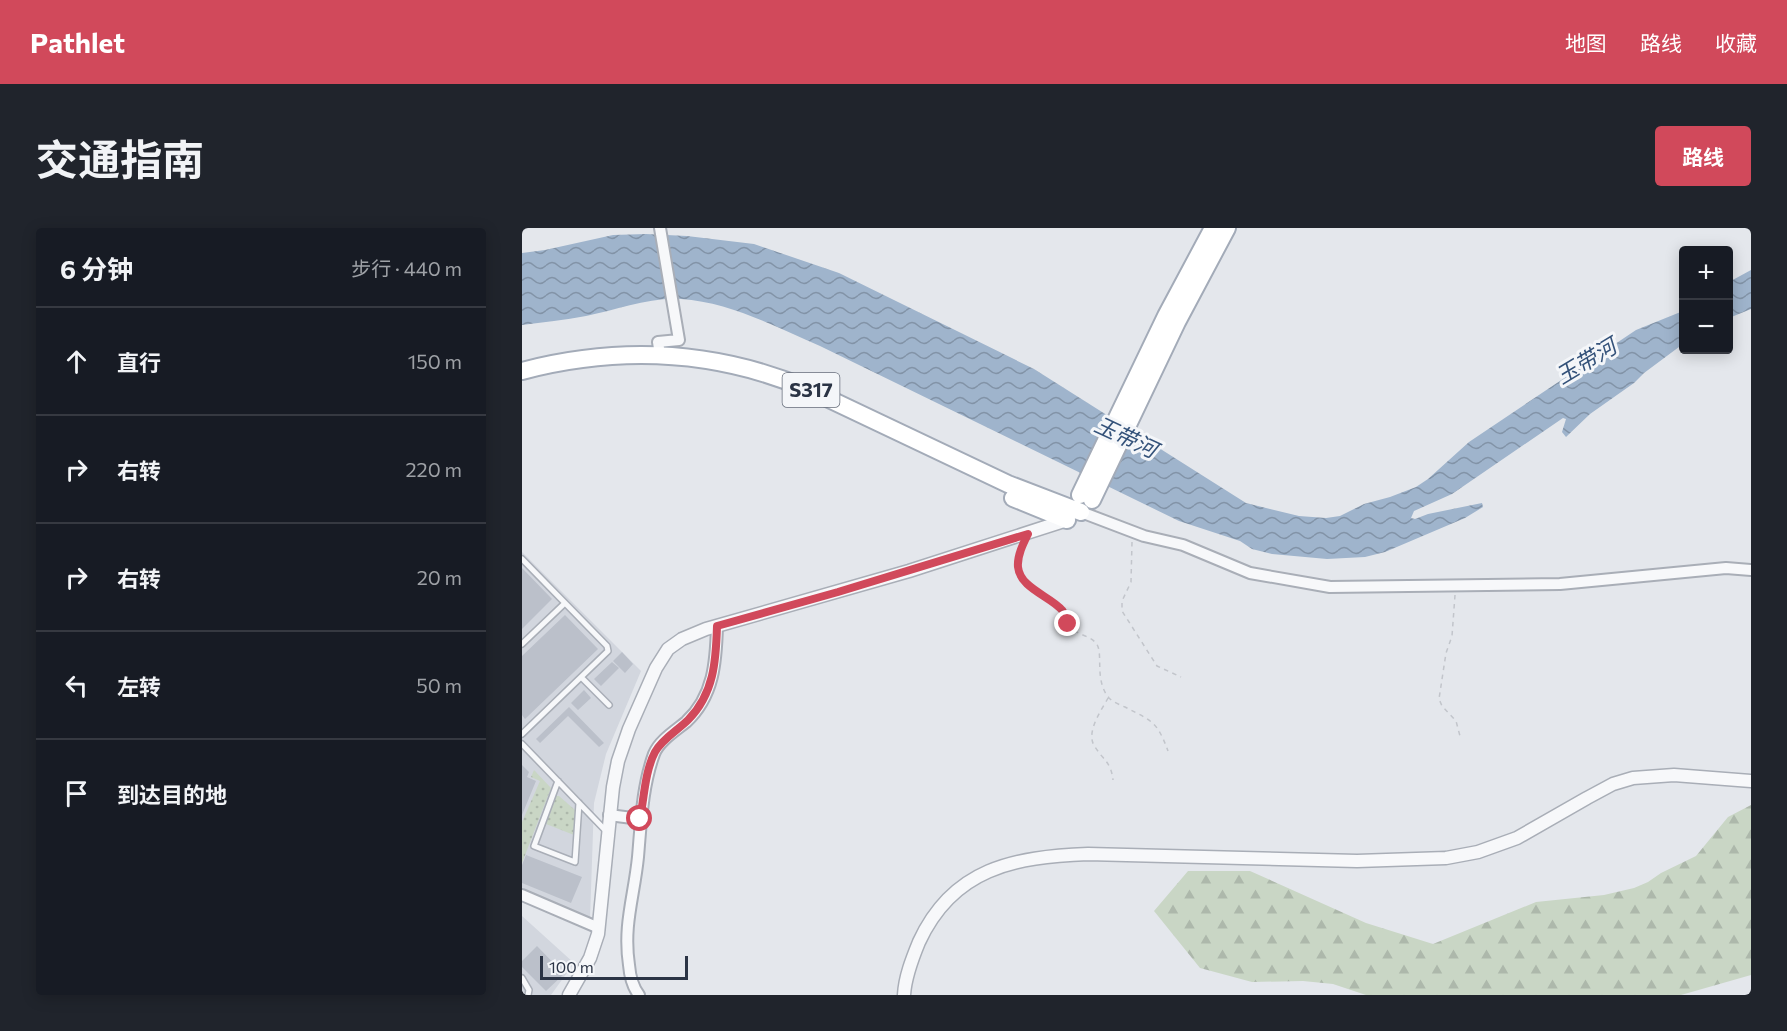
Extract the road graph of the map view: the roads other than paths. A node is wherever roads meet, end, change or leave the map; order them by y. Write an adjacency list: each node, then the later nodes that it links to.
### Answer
1 (660, 228): 4 (street)
2 (1213, 228): 5 (main road)
3 (1227, 228): 5 (main road)
4 (660, 355): 6 (main road, S317); 8 (main road, S317)
5 (1149, 366): 8 (main road)
6 (522, 371)
7 (522, 383): 8 (main road, S317)
8 (1080, 507): 10 (street); 12 (street)
9 (522, 559): 11 (lane)
10 (1751, 570)
11 (565, 603): 13 (lane); 14 (lane)
12 (717, 626): 21 (street); 22 (street)
13 (522, 644)
14 (581, 677): 15 (lane); 16 (lane)
15 (609, 705)
16 (522, 734)
17 (522, 744): 18 (lane)
18 (558, 781): 20 (lane); 20 (lane)
19 (1751, 781): 30 (street)
20 (579, 803): 23 (lane)
21 (609, 815): 22 (street); 23 (street)
22 (640, 819): 29 (street)
23 (607, 832): 25 (street)
24 (522, 895): 25 (street)
25 (599, 928): 28 (street)
26 (522, 978): 27 (lane)
27 (528, 995)
28 (569, 995)
29 (639, 995)
30 (904, 995)

